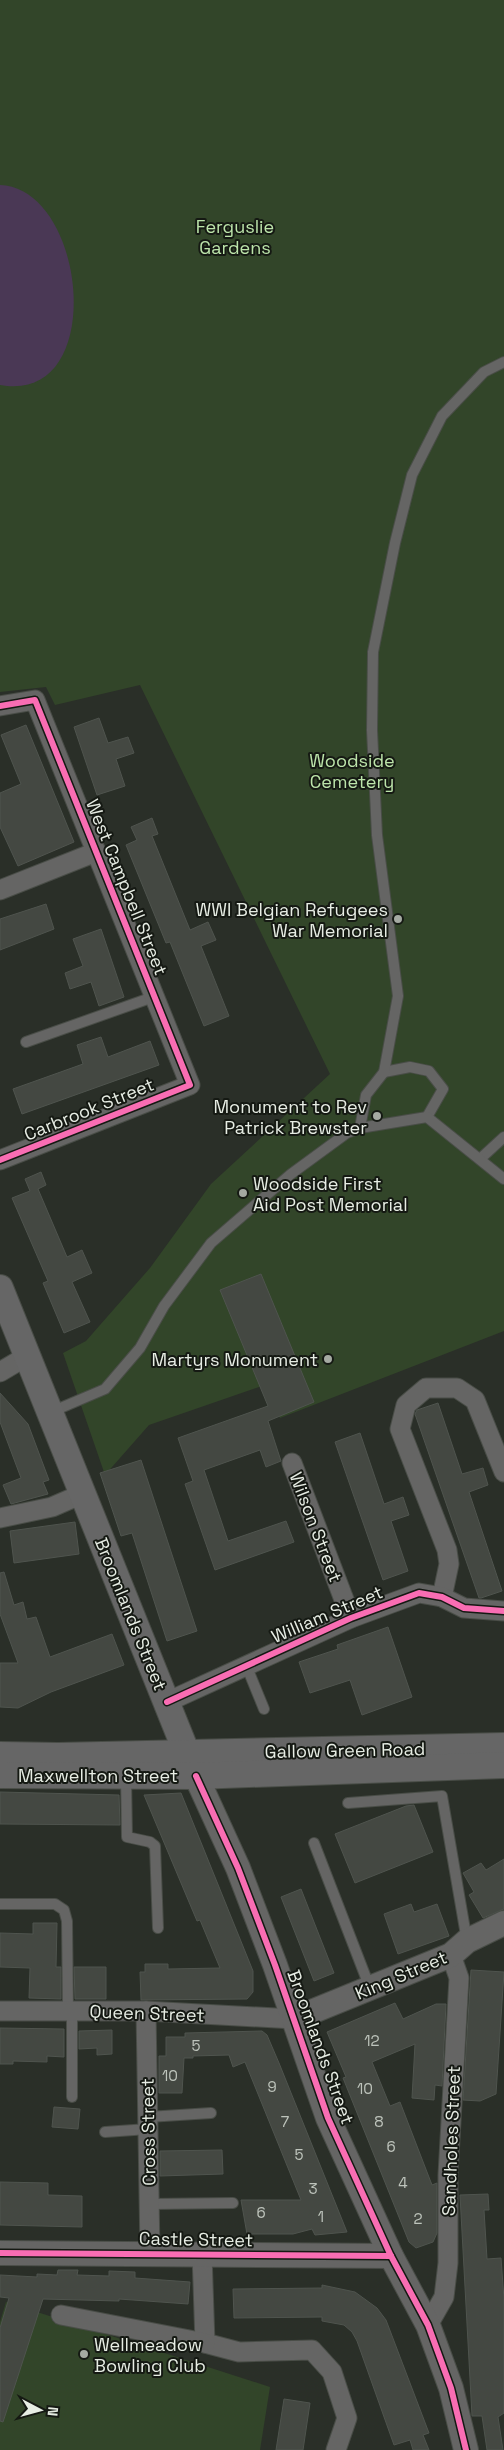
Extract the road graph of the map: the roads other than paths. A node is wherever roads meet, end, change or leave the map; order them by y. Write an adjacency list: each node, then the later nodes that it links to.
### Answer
1 (504, 362): 7 (lane)
2 (0, 706): 3 (street, West Campbell Street)
3 (96, 852): 4 (street); 5 (street, West Campbell Street)
4 (0, 890)
5 (156, 996): 6 (lane); 8 (street, West Campbell Street)
6 (26, 1042)
7 (384, 1072): 9 (lane); 10 (lane)
8 (190, 1085): 13 (street, Carbrook Street)
9 (427, 1116): 10 (lane); 12 (lane)
10 (360, 1128): 18 (lane)
11 (504, 1137): 12 (lane)
12 (480, 1159): 14 (lane)
13 (0, 1160)
14 (504, 1179)
15 (0, 1288): 16 (main road, Broomlands Street)
16 (28, 1356): 17 (street); 18 (main road, Broomlands Street)
17 (0, 1372)
18 (51, 1412): 21 (main road, Broomlands Street)
19 (292, 1463): 25 (street, Wilson Street)
20 (504, 1472): 23 (street)
21 (82, 1494): 22 (street); 27 (main road, Broomlands Street)
22 (0, 1518)
23 (442, 1597): 24 (street, William Street); 25 (street, William Street)
24 (504, 1611)
25 (351, 1618): 26 (street, William Street)
26 (246, 1664): 27 (street, William Street); 28 (lane)
27 (167, 1702): 30 (main road, Broomlands Street)
28 (264, 1709)
29 (504, 1746): 30 (main road, Gallow Green Road)
30 (186, 1752): 31 (main road, Maxwellton Street); 35 (main road, Broomlands Street)
31 (0, 1755)
32 (504, 1765): 35 (main road, Gallow Green Road)
33 (0, 1775): 34 (main road, Maxwellton Street)
34 (126, 1776): 35 (main road, Maxwellton Street); 40 (lane)
35 (196, 1776): 46 (street, Broomlands Street)
36 (348, 1803): 41 (lane)
37 (314, 1843): 42 (lane)
38 (0, 1904): 44 (lane)
39 (504, 1923): 41 (street, King Street)
40 (158, 1928)
41 (459, 1948): 42 (street, King Street); 58 (street, Sandholes Street)
42 (370, 1989): 46 (street, King Street)
43 (0, 2011): 44 (street, Queen Street)
44 (70, 2011): 45 (street, Queen Street); 47 (lane)
45 (146, 2011): 46 (street, Queen Street); 49 (street, Cross Street)
46 (294, 2019): 56 (street, Broomlands Street)
47 (72, 2097)
48 (210, 2113): 49 (lane)
49 (148, 2123): 50 (lane); 52 (street, Cross Street)
50 (105, 2132)
51 (233, 2203): 52 (lane)
52 (150, 2204): 54 (street, Cross Street)
53 (0, 2253): 54 (street, Castle Street)
54 (150, 2253): 55 (street, Castle Street)
55 (202, 2254): 56 (street, Castle Street); 59 (street)
56 (391, 2256): 58 (street, Broomlands Street)
57 (61, 2315): 59 (street)
58 (428, 2324): 61 (street, Broomlands Street)
59 (205, 2343): 60 (street)
60 (336, 2450)
61 (466, 2450)

